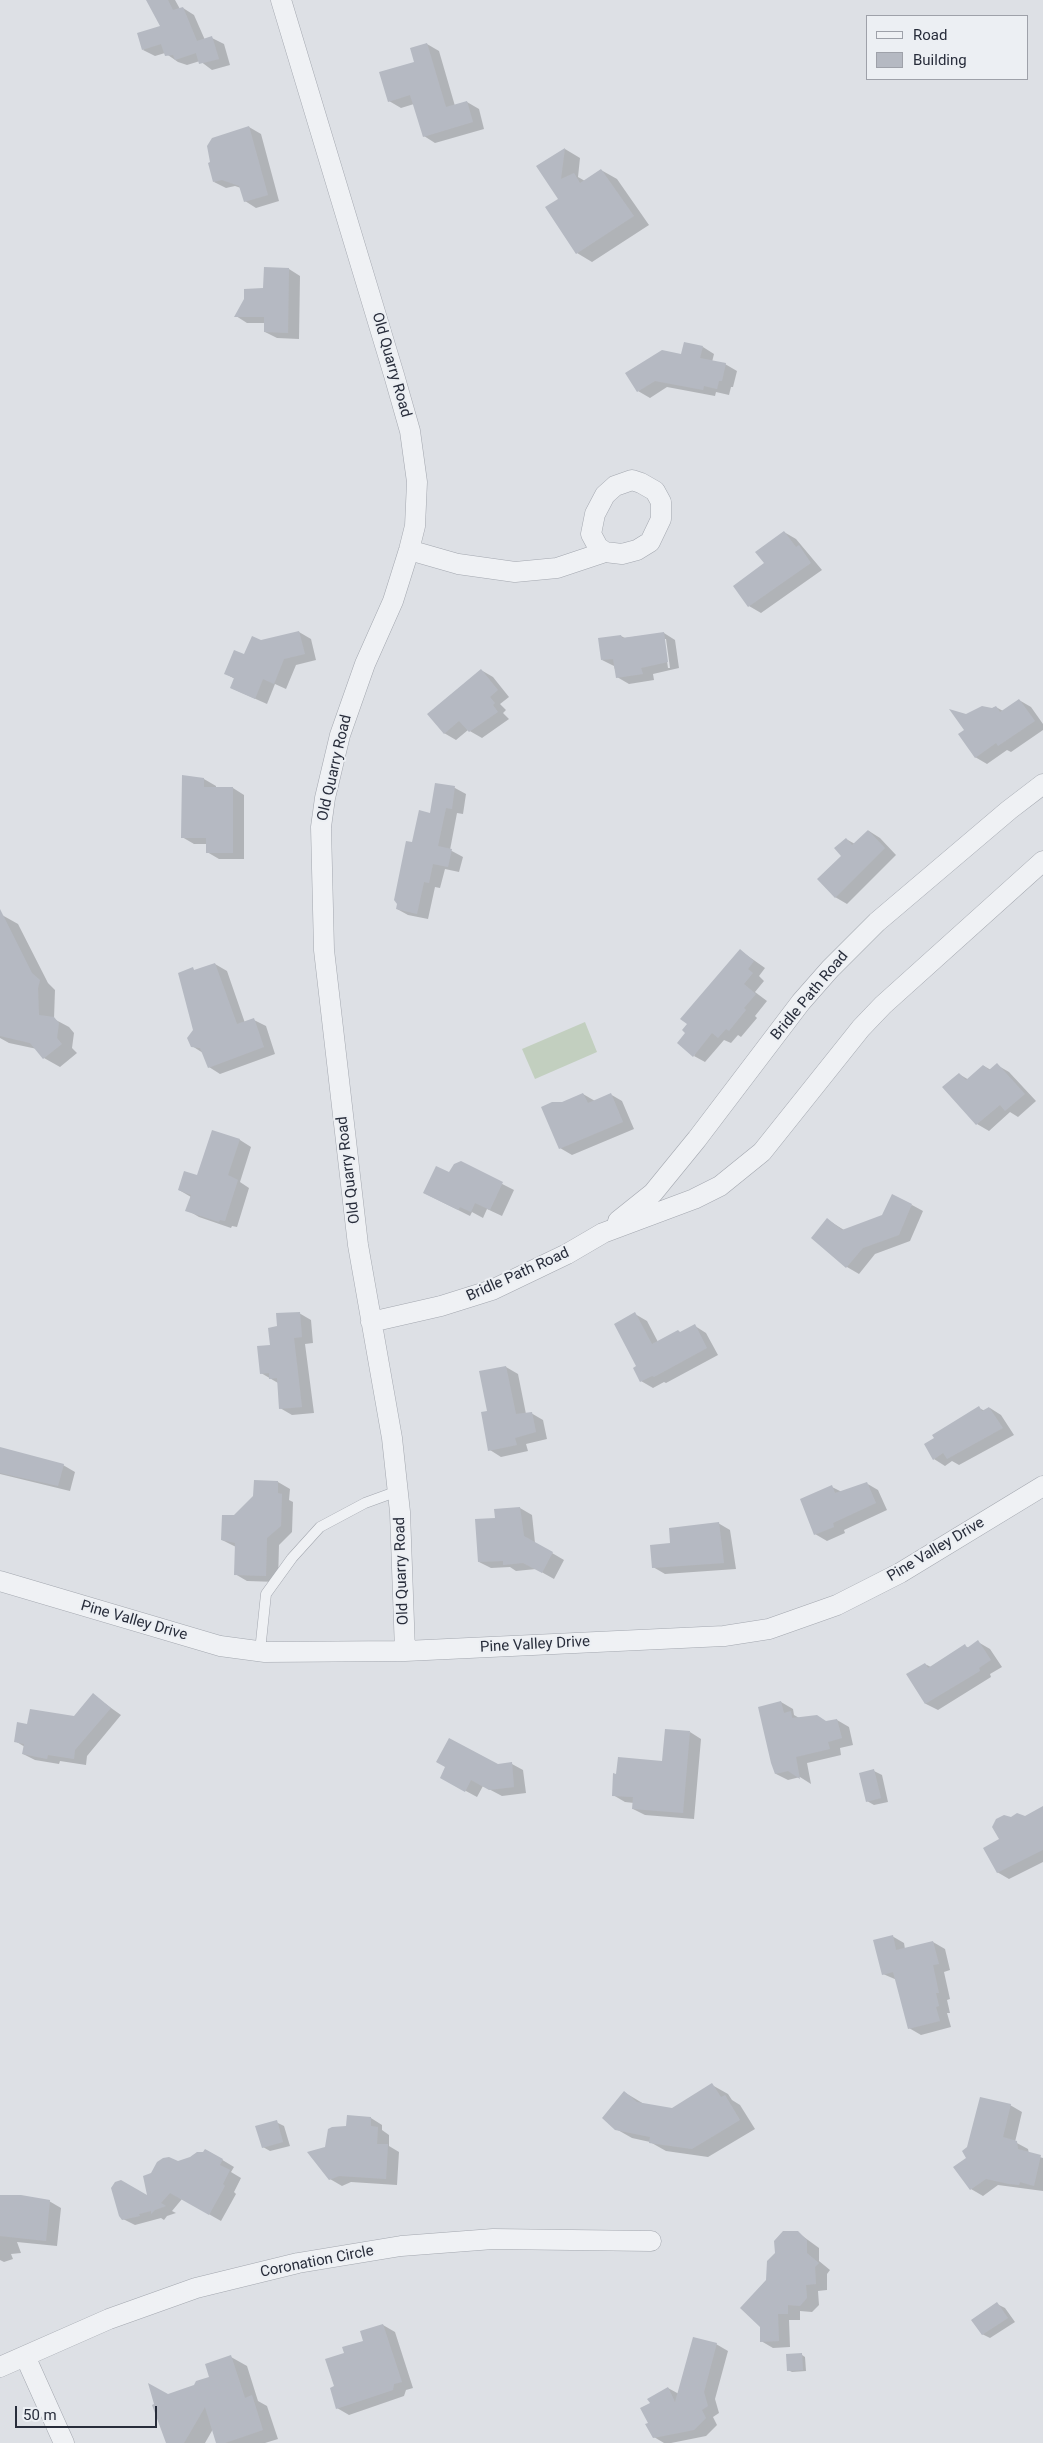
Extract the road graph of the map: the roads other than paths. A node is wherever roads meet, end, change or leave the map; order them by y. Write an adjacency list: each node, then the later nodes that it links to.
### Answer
1 (281, 0): 2 (street, Old Quarry Road)
2 (410, 550): 3 (street); 7 (street, Old Quarry Road)
3 (605, 552)
4 (1043, 784): 6 (street, Bridle Path Road)
5 (1043, 861): 6 (street, Bridle Path Road)
6 (603, 1234): 7 (street, Bridle Path Road)
7 (371, 1322): 9 (street, Old Quarry Road)
8 (1043, 1486): 12 (street, Pine Valley Drive)
9 (398, 1491): 11 (lane); 12 (street, Old Quarry Road)
10 (0, 1581): 11 (street, Pine Valley Drive)
11 (260, 1651): 12 (street, Pine Valley Drive)
12 (405, 1652)
13 (651, 2241): 14 (street, Coronation Circle)
14 (25, 2356): 15 (street, Coronation Circle); 16 (street)
15 (0, 2367)
16 (64, 2443)

